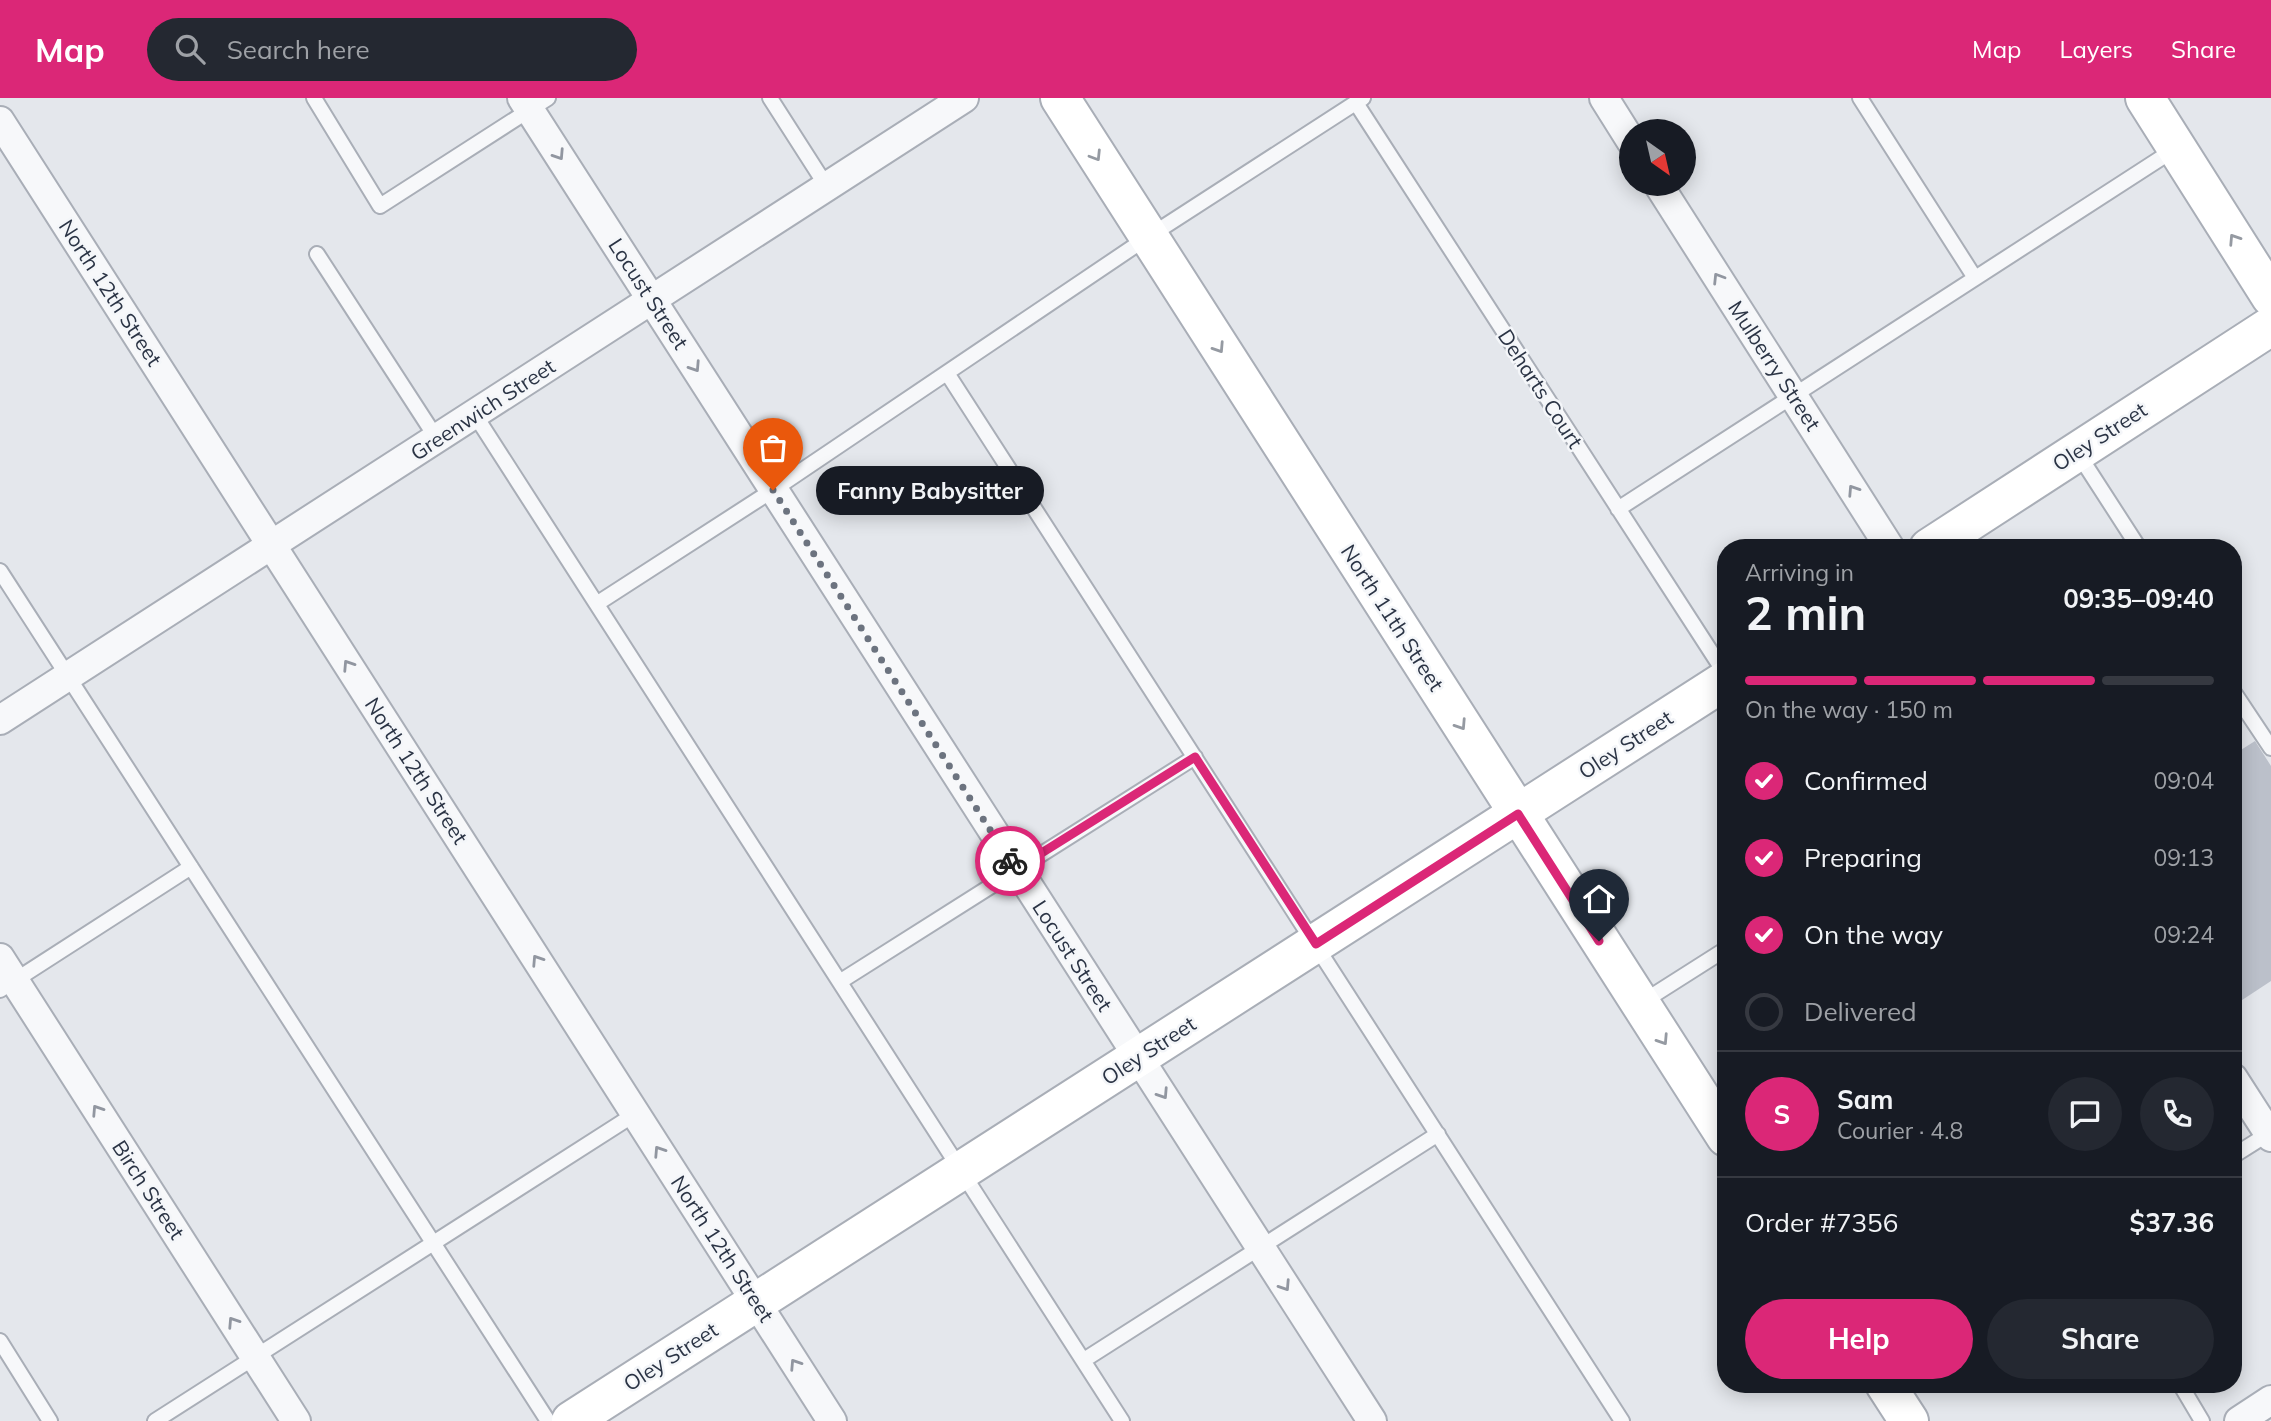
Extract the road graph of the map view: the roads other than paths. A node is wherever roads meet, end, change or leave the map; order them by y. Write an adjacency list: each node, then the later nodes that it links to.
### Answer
1 (313, 98): 9 (lane)
2 (770, 98): 13 (lane)
3 (964, 98): 13 (street, Greenwich Street)
4 (1060, 98): 15 (street, North 11th Street, one-way to 15)
5 (1604, 98): 11 (street)
6 (1860, 98): 17 (lane)
7 (2145, 98): 12 (street)
8 (1359, 100): 15 (lane); 27 (lane, Deharts Court)
9 (533, 102): 19 (street, Locust Street, one-way to 19)
10 (0, 121): 31 (street, North 12th Street)
11 (1619, 122)
12 (2176, 148): 17 (lane); 18 (street, one-way to 12)
13 (827, 187): 19 (street, Greenwich Street)
14 (1666, 196): 22 (street, Mulberry Street, one-way to 14)
15 (1147, 237): 21 (lane); 41 (street, North 11th Street, one-way to 41)
16 (317, 254): 24 (lane)
17 (1975, 278): 22 (lane)
18 (2271, 297)
19 (653, 301): 23 (street, Greenwich Street); 26 (street, Locust Street, one-way to 26)
20 (2271, 326): 25 (street, Oley Street)
21 (947, 373): 26 (lane); 40 (lane)
22 (1792, 396): 27 (lane); 28 (street, Mulberry Street, one-way to 22)
23 (475, 415): 24 (street, Greenwich Street); 33 (lane)
24 (437, 439): 31 (street, Greenwich Street)
25 (2077, 451): 29 (street, Oley Street); 30 (lane)
26 (773, 490): 33 (lane); 43 (street, Locust Street)
27 (1618, 509): 34 (lane, Deharts Court)
28 (1884, 539)
29 (1943, 539)
30 (2133, 539)
31 (272, 545): 35 (street, Greenwich Street); 51 (street, North 12th Street, one-way to 31)
32 (0, 571): 35 (lane)
33 (598, 603): 47 (lane)
34 (1717, 663)
35 (67, 677): 38 (street, Greenwich Street); 42 (lane)
36 (1717, 683): 41 (street, Oley Street)
37 (2242, 704): 39 (lane)
38 (0, 720)
39 (2271, 748)
40 (1195, 757): 43 (lane); 44 (lane)
41 (1518, 814): 44 (street, Oley Street); 48 (street, North 11th Street)
42 (191, 867): 46 (lane); 57 (lane)
43 (1016, 869): 47 (lane); 49 (street, Locust Street)
44 (1316, 944): 49 (street, Oley Street); 53 (lane)
45 (1717, 955): 48 (lane)
46 (5, 976): 61 (street, Birch Street, one-way to 46)
47 (841, 981): 56 (lane)
48 (1640, 1004): 52 (street, North 11th Street, one-way to 52)
49 (1139, 1058): 56 (street, Oley Street); 58 (street, Locust Street, one-way to 58)
50 (2242, 1092): 54 (street)
51 (635, 1114): 57 (lane); 59 (street, North 12th Street, one-way to 51)
52 (1717, 1123)
53 (1438, 1134): 58 (lane); 74 (lane)
54 (2270, 1134): 55 (lane)
55 (2242, 1151)
56 (962, 1171): 59 (street, Oley Street); 62 (lane)
57 (433, 1243): 61 (lane); 69 (lane)
58 (1261, 1248): 62 (lane); 73 (street, Locust Street, one-way to 73)
59 (756, 1303): 70 (street, Oley Street); 71 (street, North 12th Street, one-way to 59)
60 (0, 1341): 66 (lane)
61 (255, 1357): 67 (lane); 68 (street, Birch Street)
62 (1084, 1360): 72 (lane)
63 (1891, 1393): 75 (street)
64 (2185, 1393): 76 (lane)
65 (2271, 1400): 77 (street)
66 (50, 1421)
67 (155, 1421)
68 (296, 1421)
69 (548, 1421)
70 (571, 1421)
71 (832, 1421)
72 (1122, 1421)
73 (1372, 1421)
74 (1622, 1421)
75 (1909, 1421)
76 (2202, 1421)
77 (2239, 1421)

